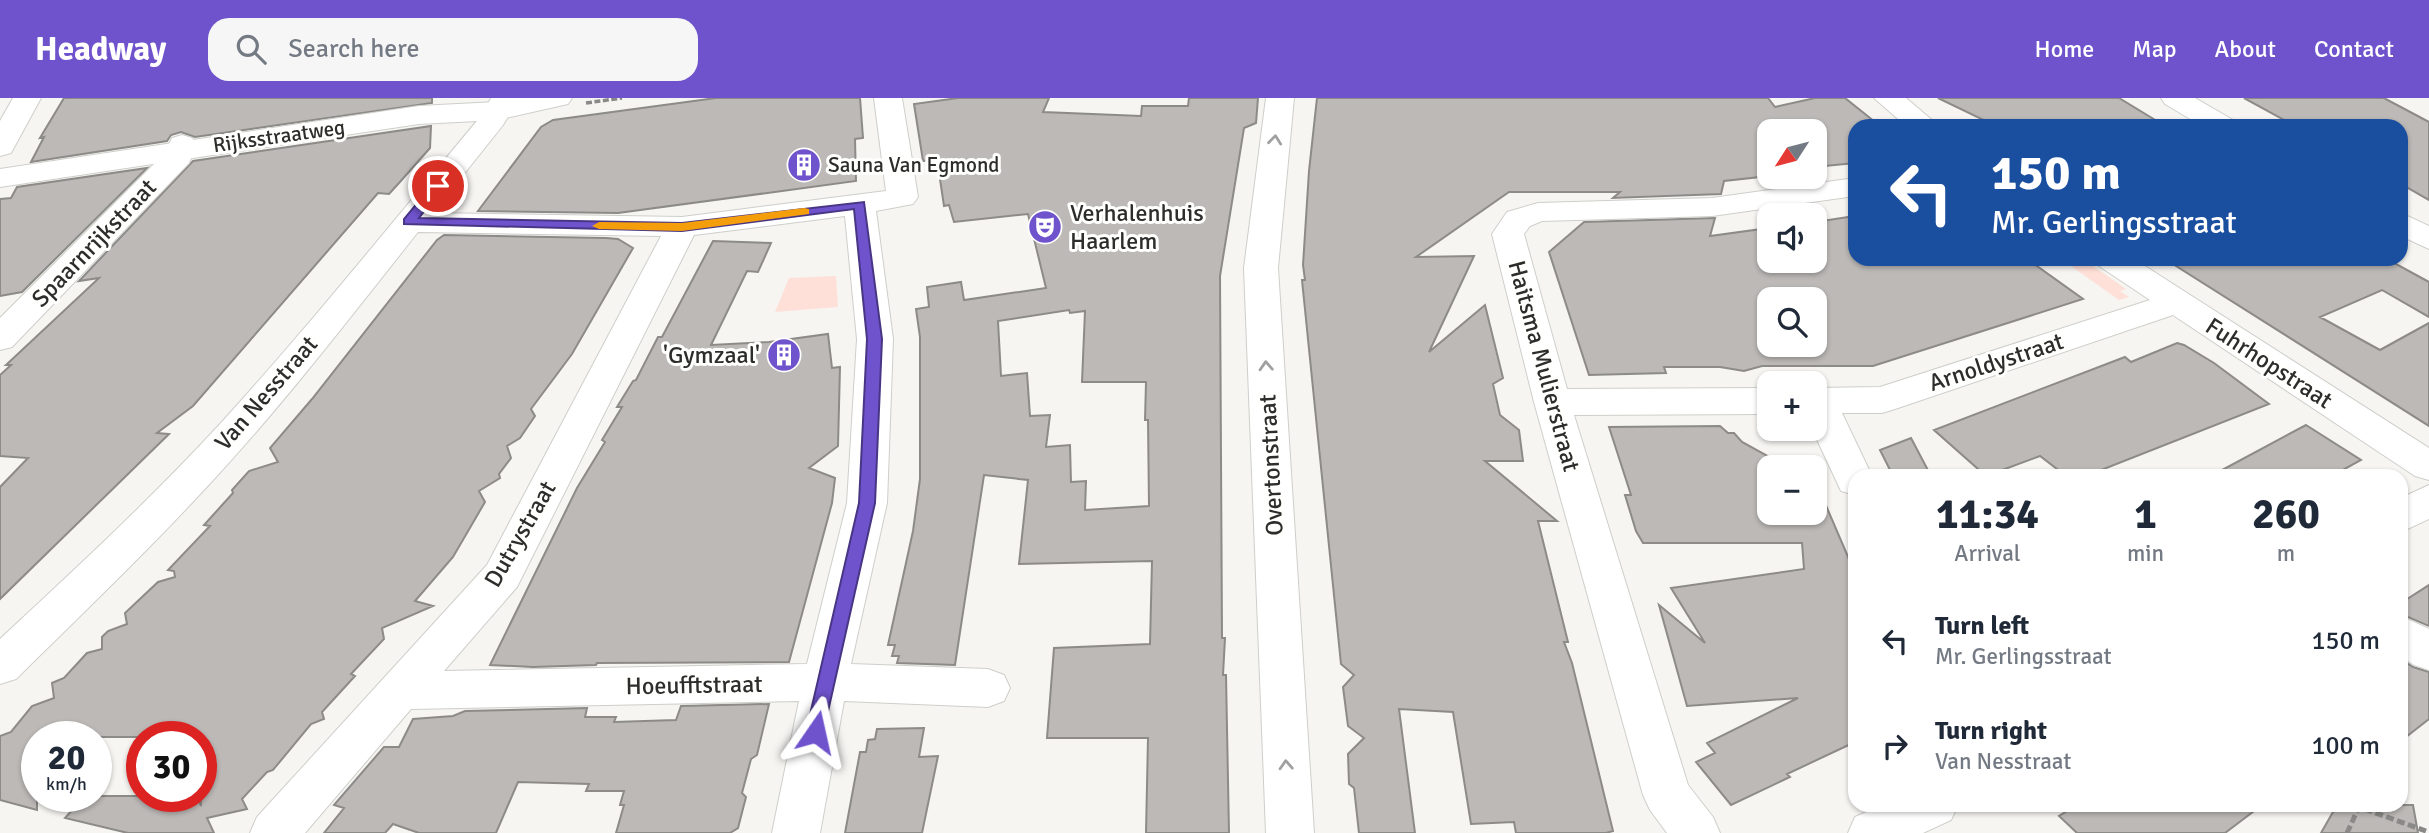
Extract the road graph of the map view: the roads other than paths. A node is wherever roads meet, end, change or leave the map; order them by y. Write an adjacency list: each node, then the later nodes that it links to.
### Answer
1 (27, 98): 12 (street)
2 (558, 98): 8 (street, Rijksstraatweg)
3 (888, 98): 17 (street)
4 (1280, 98): 42 (street, Overtonstraat, one-way to 4)
5 (1888, 98): 9 (street)
6 (2175, 98): 10 (street)
7 (2186, 98): 11 (street)
8 (499, 102): 13 (street, Rijksstraatweg); 18 (street, Van Nesstraat)
9 (1915, 119)
10 (2211, 119)
11 (2222, 119)
12 (0, 147)
13 (181, 147): 14 (street, Rijksstraatweg); 15 (street, Rijksstraatweg); 24 (street, Spaarnrijkstraat)
14 (0, 171)
15 (0, 178)
16 (1848, 188): 27 (street, Haitsma Mulierstraat)
17 (860, 205): 19 (street); 36 (street)
18 (409, 222): 19 (street); 35 (street, Van Nesstraat)
19 (682, 227): 38 (street, Dutrystraat)
20 (2408, 227): 21 (street)
21 (2429, 239)
22 (2121, 266): 23 (street, Fuhrhopstraat)
23 (2175, 303): 26 (street, Arnoldystraat); 29 (street, Fuhrhopstraat)
24 (4, 330)
25 (1757, 401): 27 (street)
26 (1827, 401)
27 (1552, 402): 43 (street, Haitsma Mulierstraat)
28 (1827, 422): 30 (street)
29 (2429, 466)
30 (1849, 469)
31 (2429, 500): 32 (street)
32 (2408, 513)
33 (2408, 638): 34 (street)
34 (2429, 652)
35 (0, 666)
36 (825, 682): 37 (street, Hoeufftstraat); 38 (street, Hoeufftstraat); 41 (street)
37 (988, 688)
38 (400, 691): 40 (street, Dutrystraat)
39 (1918, 812): 44 (street)
40 (274, 833)
41 (796, 833)
42 (1290, 833)
43 (1696, 833)
44 (1872, 833)

